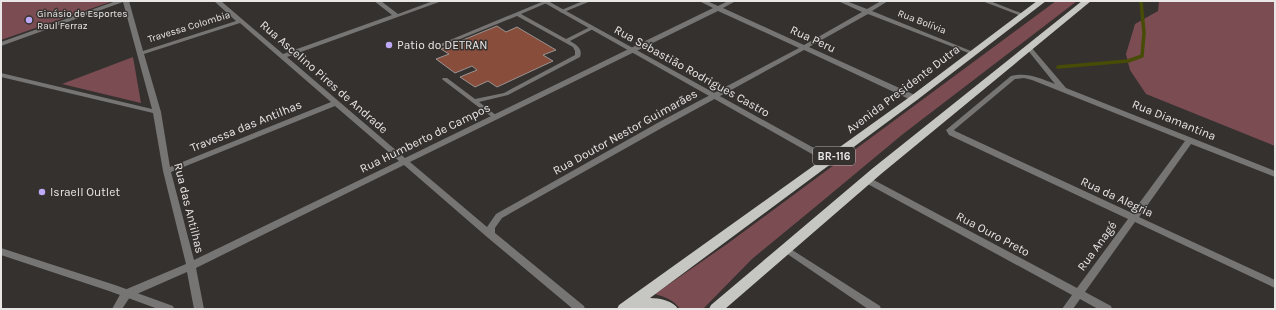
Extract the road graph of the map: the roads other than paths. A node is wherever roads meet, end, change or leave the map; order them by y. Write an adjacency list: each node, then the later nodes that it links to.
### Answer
1 (122, 1): 24 (street)
2 (126, 1): 29 (street, Rua das Antilhas)
3 (217, 1): 21 (street, Rua Ascelino Pires de Andrade)
4 (377, 1): 20 (street)
5 (439, 1): 20 (street)
6 (588, 1): 16 (street)
7 (702, 1): 15 (street, Rua Peru)
8 (733, 1): 15 (street, Rua Humberto de Campos)
9 (841, 1): 17 (street, Rua Bolívia)
10 (885, 1): 17 (street, Rua Doutor Nestor Guimarães)
11 (985, 1): 19 (street)
12 (1042, 1): 19 (highway, Avenida Presidente Dutra / BR-116)
13 (1087, 1): 27 (highway)
14 (545, 2): 16 (street, Rua Sebastião Rodrigues Castro); 18 (lane)
15 (717, 8): 26 (street, Rua Peru); 28 (street, Rua Humberto de Campos)
16 (562, 12): 22 (street, Rua Sebastião Rodrigues Castro)
17 (867, 12): 26 (street, Rua Doutor Nestor Guimarães); 30 (street, Rua Bolívia)
18 (517, 14): 23 (lane); 25 (lane)
19 (1023, 15): 30 (highway, Avenida Presidente Dutra / BR-116)
20 (397, 16): 31 (street)
21 (241, 21): 29 (street, Travessa Colombia); 31 (street, Rua Ascelino Pires de Andrade)
22 (592, 28): 23 (lane); 28 (street, Rua Sebastião Rodrigues Castro)
23 (565, 41): 38 (lane)
24 (1, 44)
25 (441, 45)
26 (805, 48): 35 (street, Rua Doutor Nestor Guimarães); 36 (street, Rua Peru)
27 (1028, 48): 34 (street, Rua Diamantina); 49 (highway)
28 (632, 50): 35 (street, Rua Sebastião Rodrigues Castro); 42 (street, Rua Humberto de Campos)
29 (142, 53): 37 (street, Rua das Antilhas)
30 (973, 53): 36 (highway, Avenida Presidente Dutra / BR-116)
31 (281, 57): 39 (street, Rua Ascelino Pires de Andrade)
32 (1, 74): 40 (street)
33 (445, 79): 38 (lane)
34 (1063, 89): 43 (street, Rua Diamantina); 44 (street, Rua Diamantina)
35 (715, 95): 45 (street, Rua Sebastião Rodrigues Castro); 51 (street, Rua Doutor Nestor Guimarães)
36 (914, 98): 45 (highway, Avenida Presidente Dutra / BR-116)
37 (154, 101): 40 (street); 41 (street, Rua das Antilhas)
38 (476, 101): 42 (lane)
39 (335, 103): 46 (street, Rua Ascelino Pires de Andrade); 47 (street, Travessa das Antilhas)
40 (138, 108): 41 (street)
41 (157, 112): 47 (street, Rua das Antilhas)
42 (495, 117): 46 (street, Rua Humberto de Campos)
43 (950, 130): 50 (street, Rua da Alegria)
44 (1190, 140): 48 (street, Rua Diamantina); 50 (street, Rua Anagé)
45 (829, 160): 62 (highway, Avenida Presidente Dutra / BR-116)
46 (404, 161): 51 (street, Rua Ascelino Pires de Andrade); 54 (street, Rua Humberto de Campos)
47 (167, 171): 54 (street, Rua das Antilhas)
48 (1275, 174)
49 (867, 180): 52 (highway); 56 (street, Rua Ouro Preto)
50 (1133, 218): 55 (street, Rua da Alegria); 56 (street, Rua Anagé)
51 (490, 235): 61 (street, Rua Ascelino Pires de Andrade)
52 (786, 249): 65 (highway); 66 (street)
53 (1, 252): 57 (street)
54 (191, 266): 57 (street, Rua Humberto de Campos); 60 (street, Rua das Antilhas)
55 (1275, 284)
56 (1078, 293): 67 (street, Rua Anagé); 68 (street, Rua Ouro Preto)
57 (126, 294): 58 (street); 59 (street)
58 (117, 309)
59 (169, 309)
60 (199, 309)
61 (580, 309)
62 (624, 309)
63 (628, 309): 64 (highway)
64 (671, 309)
65 (716, 309)
66 (876, 309)
67 (1067, 309)
68 (1107, 309)

